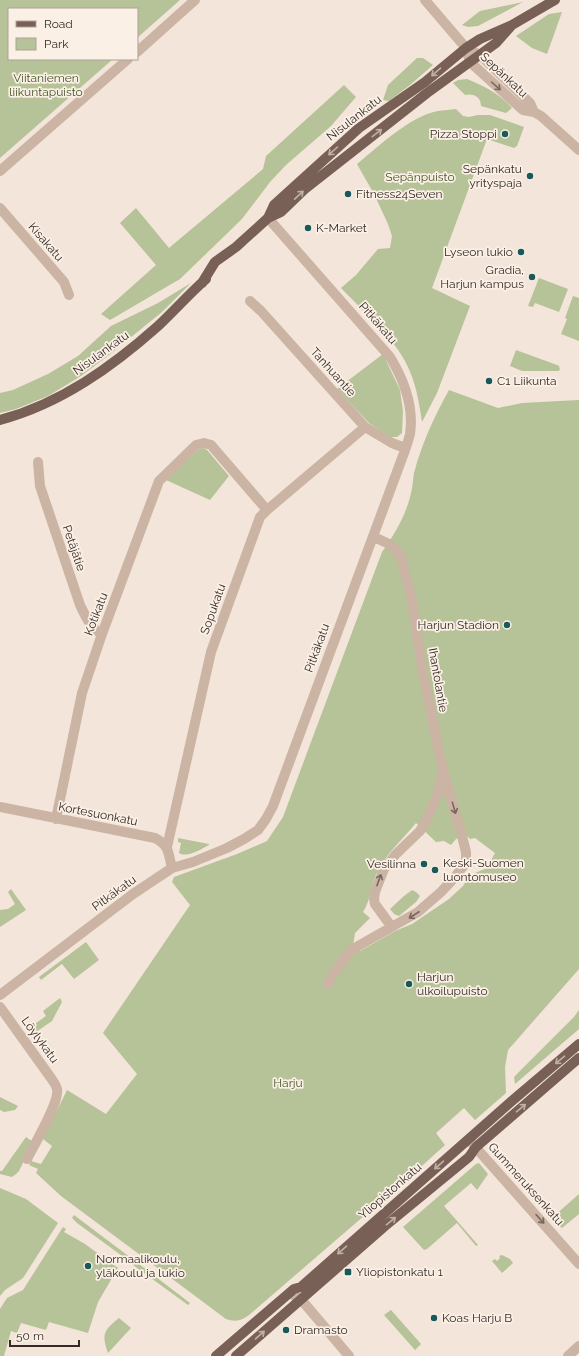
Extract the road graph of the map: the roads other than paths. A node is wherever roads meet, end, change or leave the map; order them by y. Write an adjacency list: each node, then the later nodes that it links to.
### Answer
1 (195, 0): 6 (street)
2 (426, 0): 5 (street, Sepänkatu)
3 (556, 0): 4 (main road)
4 (512, 25): 5 (main road, Nisulankatu); 7 (main road, Nisulankatu)
5 (466, 48): 7 (street, Sepänkatu); 9 (street, Sepänkatu); 14 (main road, Nisulankatu, one-way to 14)
6 (138, 51)
7 (480, 55): 9 (main road, Nisulankatu); 10 (street, Sepänkatu)
8 (127, 60): 12 (street)
9 (470, 62): 10 (street, Sepänkatu, one-way to 10); 14 (main road, Nisulankatu, one-way to 9)
10 (534, 112): 11 (street, Sepänkatu)
11 (579, 150)
12 (0, 171)
13 (0, 208): 15 (street, Kisakatu)
14 (268, 218): 17 (main road, Nisulankatu); 19 (street, Pitkäkatu)
15 (68, 294)
16 (250, 301): 18 (street, Tanhuantie)
17 (0, 420)
18 (365, 427): 19 (street, Tanhuantie); 21 (street, Sopukatu)
19 (405, 448): 22 (street, Pitkäkatu)
20 (38, 462): 23 (street, Petäjätie)
21 (267, 510): 23 (street, Kotikatu); 27 (street, Sopukatu)
22 (374, 537): 24 (street, Ihantolantie); 28 (street, Pitkäkatu)
23 (102, 634): 26 (street, Kotikatu)
24 (443, 771): 29 (street, Ihantolantie, one-way to 24); 29 (street, Ihantolantie, one-way to 29)
25 (0, 807): 26 (street, Kortesuonkatu)
26 (56, 819): 27 (street, Kortesuonkatu)
27 (167, 847): 28 (street)
28 (172, 868): 31 (street, Pitkäkatu)
29 (391, 926): 30 (street, Ihantolantie)
30 (328, 984)
31 (0, 995)
32 (0, 1007): 37 (street, Löylykatu)
33 (579, 1044): 35 (main road, Yliopistonkatu, one-way to 35)
34 (579, 1058): 36 (main road, Yliopistonkatu, one-way to 34)
35 (469, 1139): 36 (street, Gummeruksenkatu); 39 (main road, Yliopistonkatu, one-way to 39)
36 (476, 1147): 38 (street, Gummeruksenkatu, one-way to 38); 40 (main road, Yliopistonkatu, one-way to 36)
37 (27, 1159)
38 (579, 1264)
39 (291, 1293): 40 (street); 42 (main road, Yliopistonkatu)
40 (300, 1299): 43 (main road, Yliopistonkatu, one-way to 40); 44 (street)
41 (579, 1346): 45 (street)
42 (216, 1356)
43 (236, 1356)
44 (349, 1356)
45 (568, 1356)

